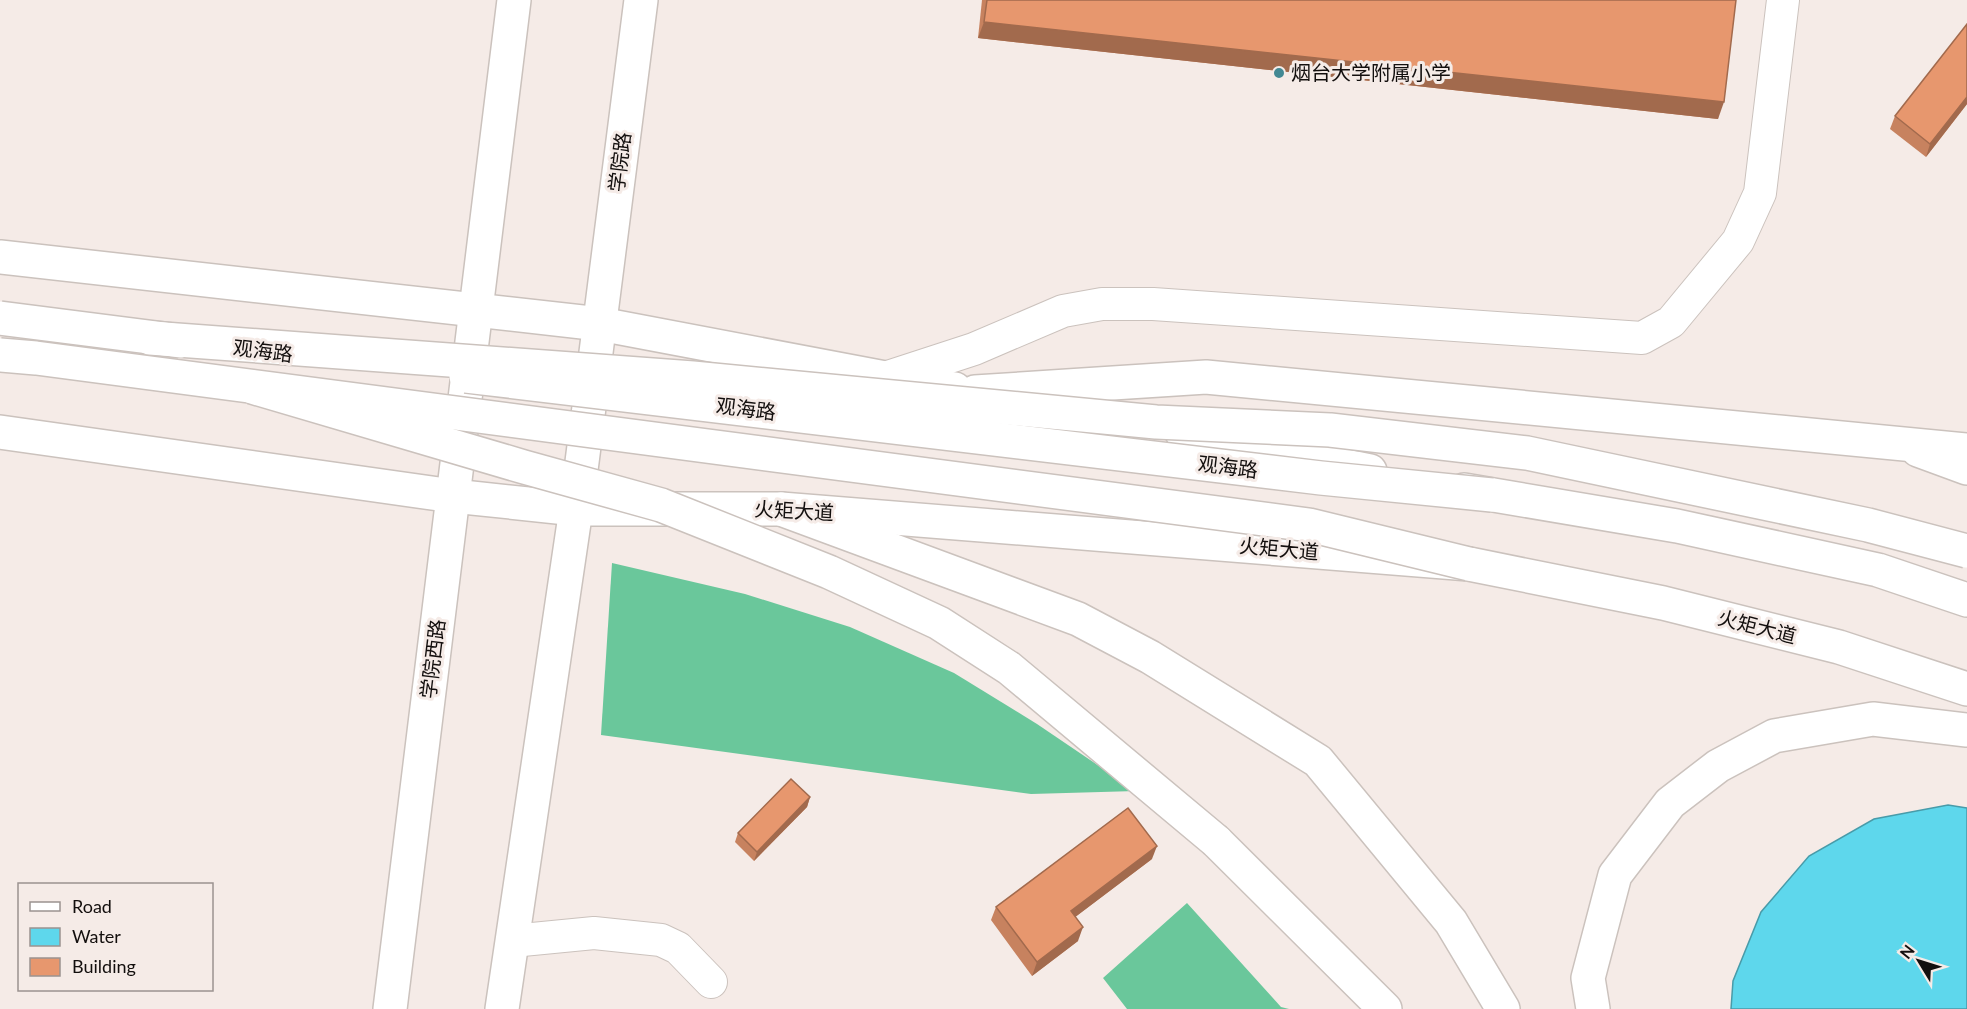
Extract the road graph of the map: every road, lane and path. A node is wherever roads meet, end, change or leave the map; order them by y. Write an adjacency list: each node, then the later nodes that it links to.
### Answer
1 (514, 0): 5 (main road)
2 (641, 0): 7 (main road, 学院路)
3 (1783, 0): 10 (street)
4 (0, 257): 5 (main road)
5 (474, 310): 7 (main road); 18 (main road, 学院西路)
6 (0, 318): 8 (main road, 观海路, bridge)
7 (600, 324): 10 (main road); 20 (main road)
8 (150, 338): 17 (main road, 观海路, bridge); 21 (main road, bridge)
9 (0, 355): 11 (main road, 观海路, bridge)
10 (885, 378): 12 (main road)
11 (252, 387): 22 (main road, 观海路, bridge); 30 (main road, bridge)
12 (975, 392): 14 (main road); 17 (main road)
13 (0, 432): 18 (main road)
14 (1903, 445): 15 (main road); 16 (main road)
15 (1967, 450)
16 (1967, 468)
17 (1492, 495): 23 (main road)
18 (453, 496): 20 (main road); 28 (main road, 学院西路)
19 (781, 509): 20 (main road, 火矩大道); 22 (main road, 火矩大道); 31 (main road)
20 (576, 510): 26 (main road)
21 (1967, 551)
22 (1469, 564): 24 (main road, 火矩大道)
23 (1967, 600)
24 (1967, 689)
25 (1967, 730): 32 (main road)
26 (512, 941): 27 (street); 29 (main road)
27 (711, 982)
28 (390, 1009)
29 (502, 1009)
30 (1385, 1009)
31 (1503, 1009)
32 (1593, 1009)

